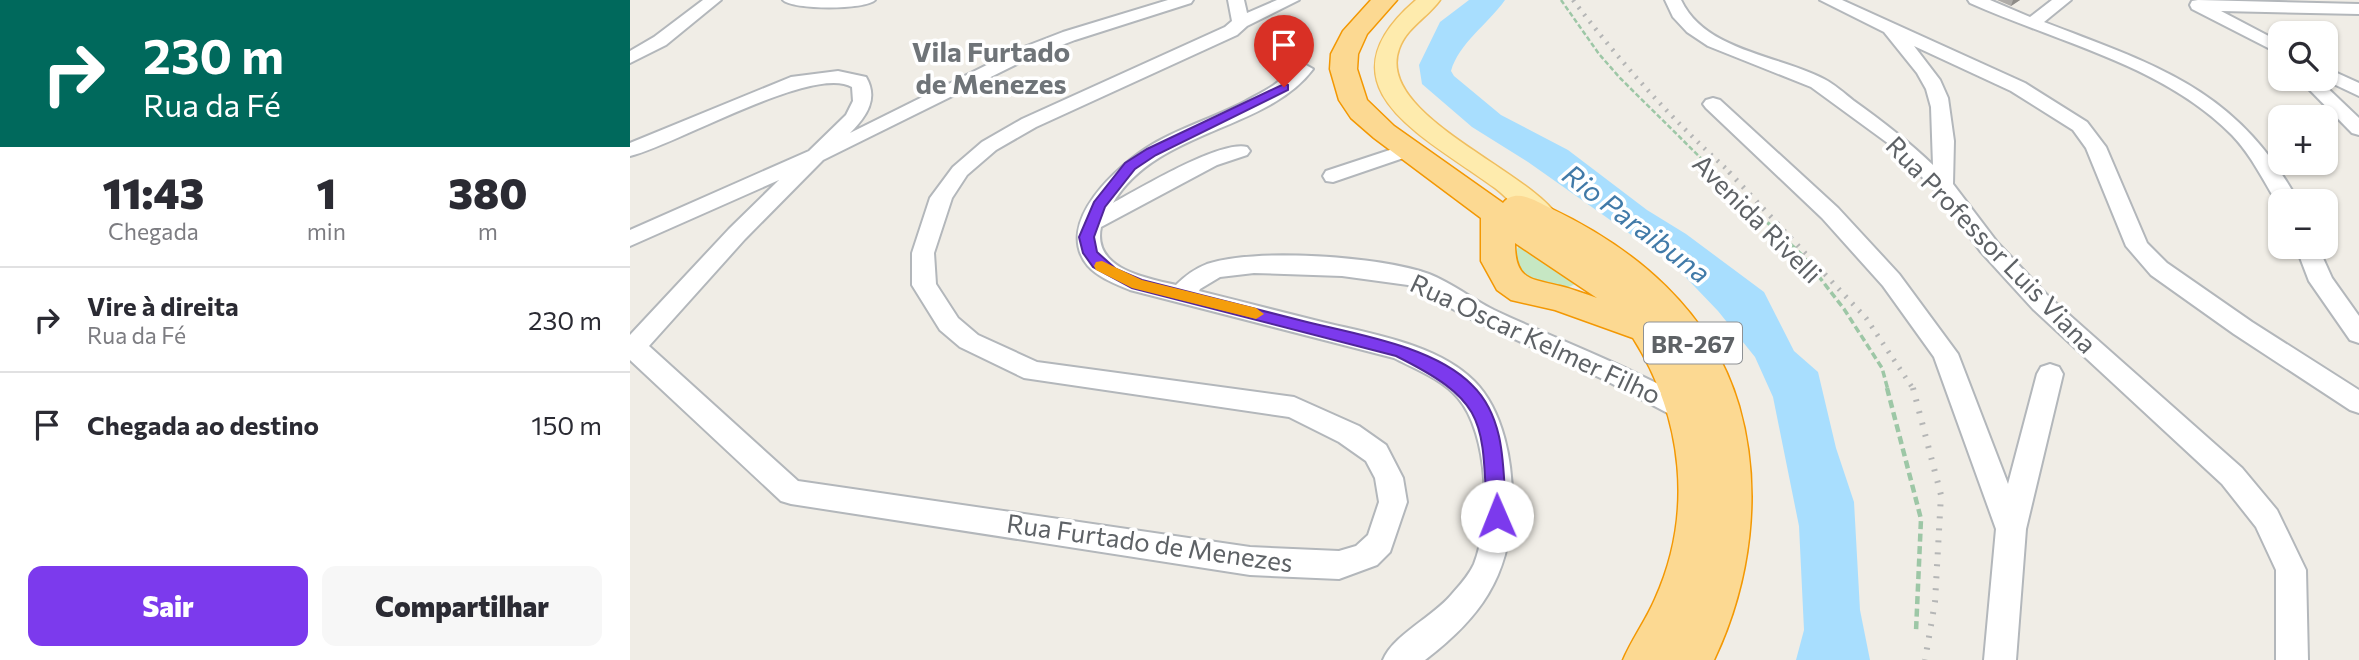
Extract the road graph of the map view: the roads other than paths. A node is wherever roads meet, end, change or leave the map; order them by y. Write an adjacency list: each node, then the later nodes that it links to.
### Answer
1 (713, 0): 18 (street)
2 (791, 0): 3 (street)
3 (867, 0)
4 (1185, 0): 29 (street)
5 (1291, 0): 14 (street, Rua Furtado de Menezes)
6 (1385, 0): 21 (highway, BR-267)
7 (1429, 0): 35 (main road)
8 (1673, 0): 31 (street, Rua Professor Luis Viana)
9 (1828, 0): 16 (street)
10 (1976, 0): 15 (street)
11 (2063, 0): 15 (street)
12 (2190, 2): 13 (street); 17 (street)
13 (2359, 9)
14 (1239, 11): 44 (street, Rua Furtado de Menezes)
15 (2031, 24): 32 (street)
16 (1889, 28): 31 (street); 46 (street)
17 (2268, 43)
18 (630, 58)
19 (1304, 69): 34 (street)
20 (2338, 78): 22 (street)
21 (1349, 85): 27 (highway, BR-267)
22 (2355, 86)
23 (2320, 91): 25 (street)
24 (1713, 104): 48 (street, Avenida Rivelli)
25 (2359, 129)
26 (630, 150): 29 (street)
27 (1418, 150): 30 (street); 33 (highway, BR-267); 35 (highway, BR-267)
28 (1240, 151): 34 (street)
29 (817, 155): 36 (street); 44 (street)
30 (1333, 176)
31 (1942, 185): 53 (street, Rua Professor Luis Viana)
32 (2281, 189)
33 (1494, 211): 35 (highway)
34 (1090, 224): 40 (street)
35 (1523, 235): 37 (highway, BR-267); 39 (highway, BR-267); 41 (highway)
36 (630, 239)
37 (1585, 239): 39 (highway); 51 (highway, BR-267)
38 (2312, 259): 43 (street)
39 (1594, 280): 41 (highway); 42 (highway, BR-267)
40 (1181, 295): 47 (street, Rua Oscar Kelmer Filho); 49 (street)
41 (1561, 299): 42 (highway)
42 (1645, 329): 47 (highway, BR-267)
43 (2359, 334)
44 (632, 349)
45 (2050, 374): 48 (street)
46 (2359, 403)
47 (1688, 412): 50 (highway, BR-267)
48 (2011, 528): 52 (street)
49 (1399, 660)
50 (1647, 660)
51 (1687, 660)
52 (2000, 660)
53 (2292, 660)

